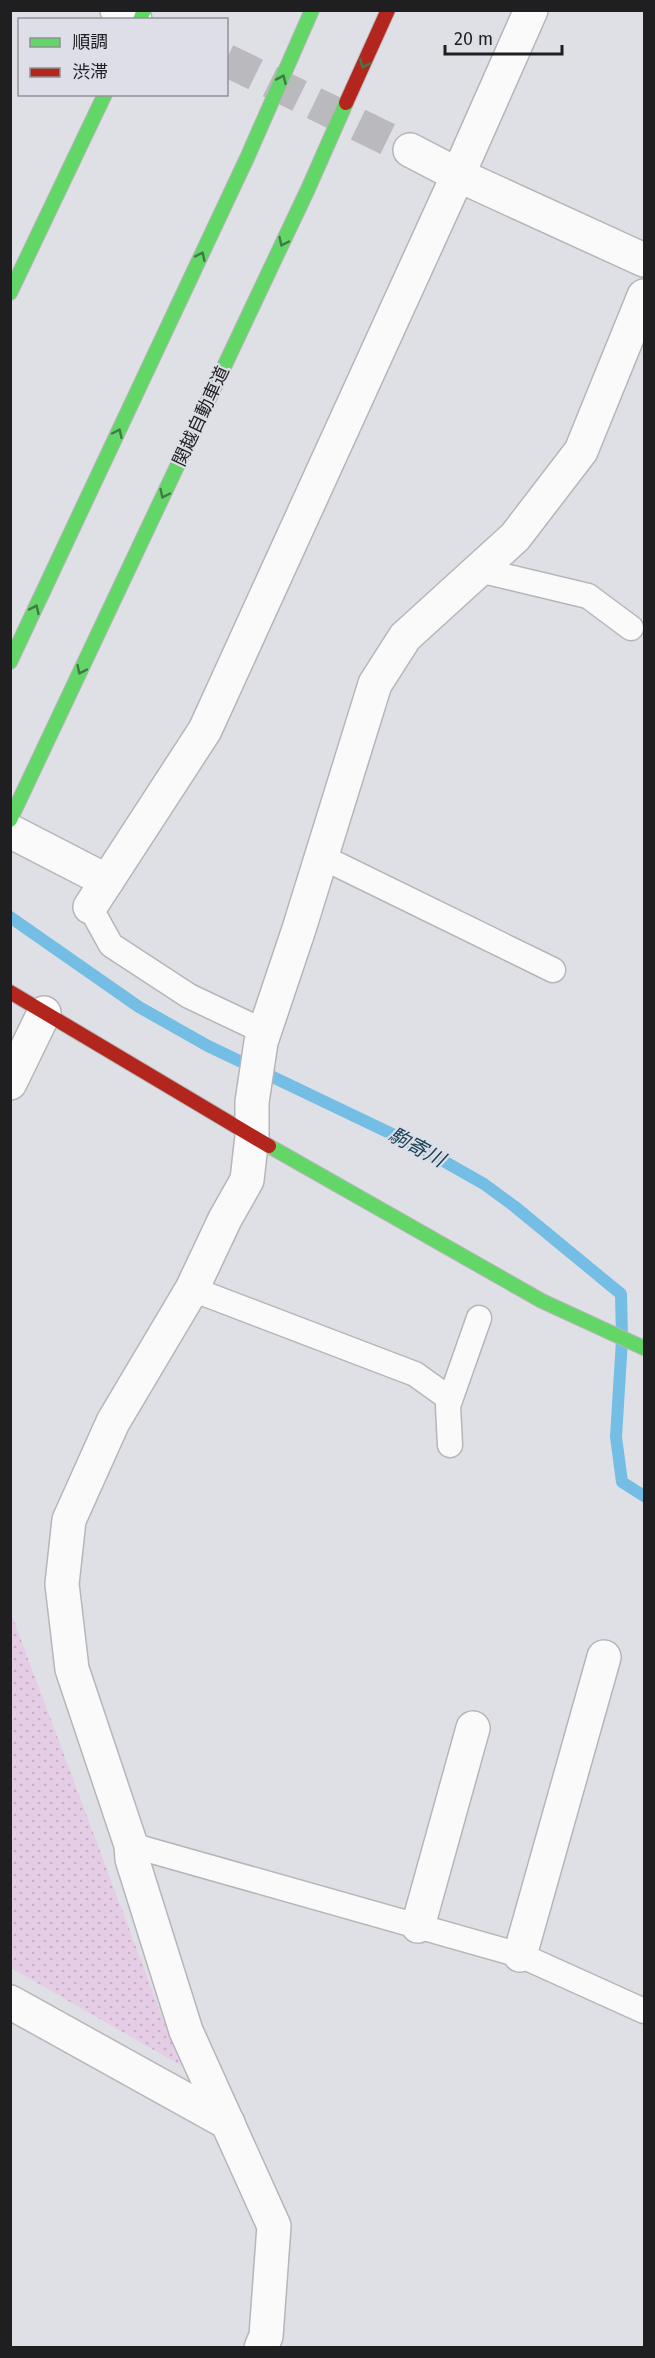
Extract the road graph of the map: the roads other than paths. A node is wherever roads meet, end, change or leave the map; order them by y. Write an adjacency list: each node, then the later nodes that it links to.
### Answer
1 (117, 10): 5 (street)
2 (312, 10): 14 (main road, one-way to 2)
3 (388, 10): 15 (main road, 関越自動車道, one-way to 15)
4 (531, 10): 8 (street)
5 (131, 18)
6 (104, 96): 10 (main road)
7 (410, 150): 8 (street)
8 (458, 175): 9 (street); 17 (street)
9 (645, 260)
10 (10, 293)
11 (645, 297): 12 (street)
12 (479, 570): 13 (lane); 16 (street)
13 (630, 628)
14 (10, 662)
15 (11, 822): 17 (street)
16 (322, 857): 18 (lane); 21 (street)
17 (98, 894): 21 (lane)
18 (553, 970)
19 (10, 992): 20 (main road)
20 (44, 1012): 22 (street); 23 (main road)
21 (263, 1037): 23 (street)
22 (10, 1083)
23 (252, 1136): 24 (street); 26 (main road)
24 (192, 1289): 27 (lane); 31 (street)
25 (479, 1317): 27 (lane)
26 (645, 1348)
27 (450, 1399): 28 (lane)
28 (450, 1445)
29 (603, 1657): 33 (street)
30 (473, 1728): 32 (street)
31 (131, 1845): 32 (lane); 36 (street)
32 (418, 1926): 33 (lane)
33 (520, 1955): 35 (lane)
34 (10, 2002): 36 (street)
35 (645, 2011)
36 (228, 2123): 37 (street)
37 (261, 2348)

